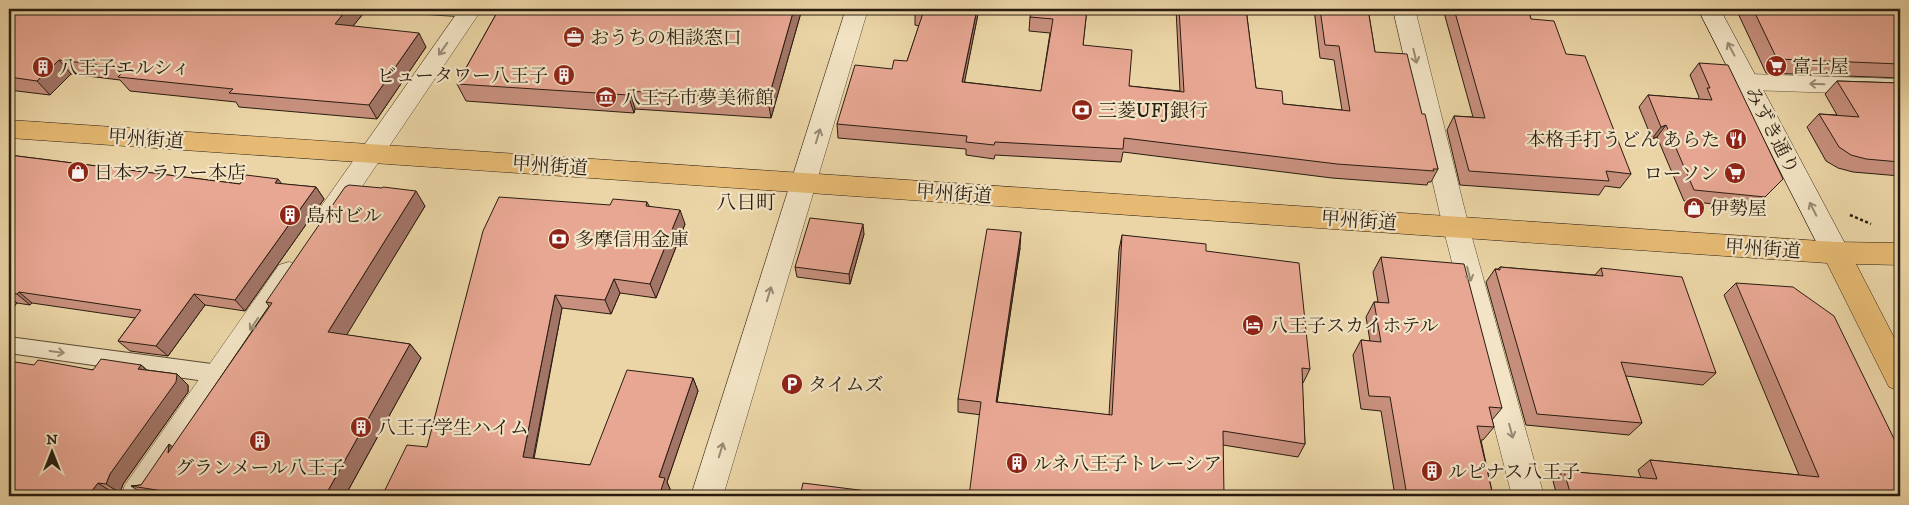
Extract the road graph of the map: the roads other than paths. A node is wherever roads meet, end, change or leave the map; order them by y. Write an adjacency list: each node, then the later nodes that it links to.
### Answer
1 (428, 9): 5 (lane)
2 (857, 9): 10 (street, one-way to 2)
3 (1404, 9): 11 (street, one-way to 11)
4 (1710, 9): 6 (street, みずき通り, one-way to 4)
5 (470, 10): 9 (street, one-way to 9)
6 (1749, 82): 7 (street, one-way to 6); 12 (street, みずき通り, one-way to 6)
7 (1900, 87)
8 (9, 128): 9 (highway, 甲州街道)
9 (371, 153): 10 (highway, 甲州街道); 15 (street, one-way to 15)
10 (804, 182): 11 (highway, 甲州街道); 18 (street, one-way to 10)
11 (1456, 227): 12 (highway, 甲州街道); 19 (street, one-way to 19)
12 (1836, 252): 13 (highway, 甲州街道); 16 (highway)
13 (1900, 254)
14 (9, 345): 15 (lane, one-way to 15)
15 (220, 374): 17 (street)
16 (1900, 378)
17 (137, 496)
18 (707, 496)
19 (1528, 496)

